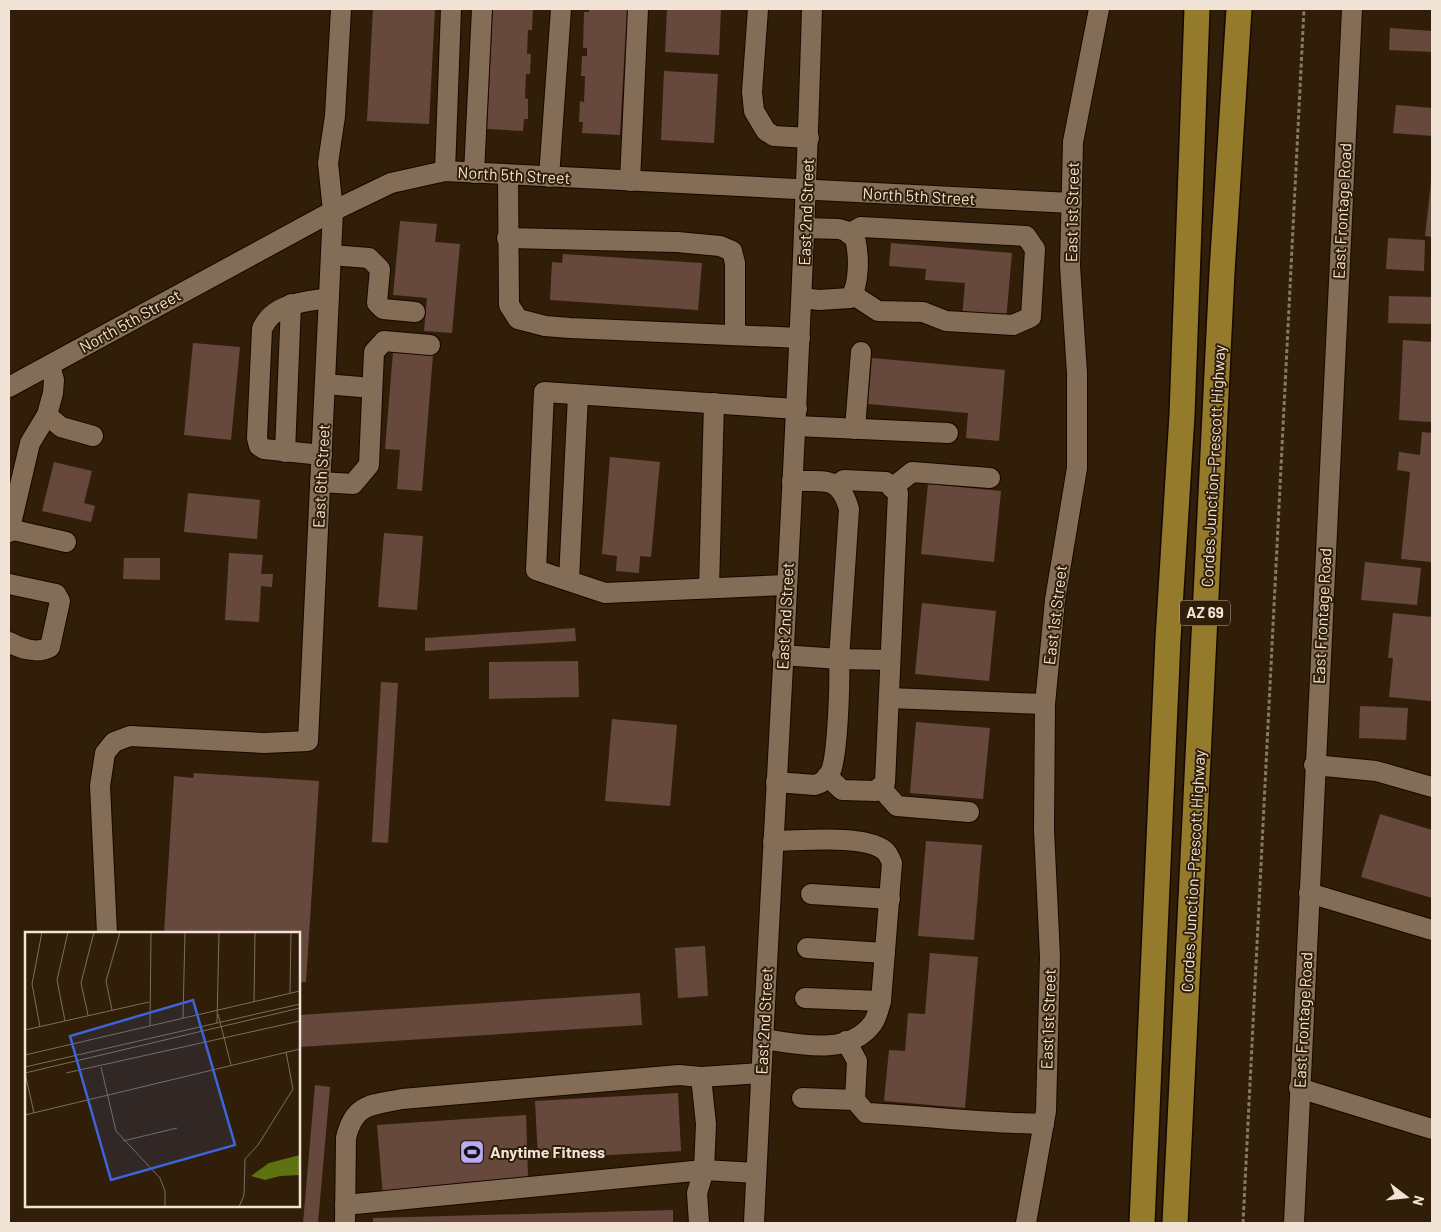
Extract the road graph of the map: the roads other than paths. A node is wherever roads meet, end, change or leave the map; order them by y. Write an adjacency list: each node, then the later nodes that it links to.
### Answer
1 (341, 9): 20 (street, East 6th Street)
2 (451, 9): 13 (street)
3 (482, 9): 14 (street)
4 (561, 9): 16 (street)
5 (638, 9): 17 (street)
6 (758, 9): 12 (street)
7 (812, 9): 12 (street, East 2nd Street)
8 (1099, 9): 19 (street, East 1st Street)
9 (1197, 9): 95 (main road, AZ 69)
10 (1239, 9): 96 (main road, Cordes Junction–Prescott Highway / AZ 69)
11 (1352, 9): 64 (street, East Frontage Road)
12 (809, 138): 18 (street, East 2nd Street)
13 (445, 171): 14 (street, North 5th Street); 20 (street, North 5th Street)
14 (474, 173): 15 (street, North 5th Street)
15 (508, 175): 16 (street, North 5th Street); 23 (street)
16 (548, 177): 17 (street, North 5th Street)
17 (630, 181): 18 (street, North 5th Street)
18 (807, 190): 19 (street, North 5th Street); 21 (street, East 2nd Street)
19 (1072, 203): 63 (street, East 1st Street)
20 (333, 211): 24 (street, East 6th Street); 34 (street, North 5th Street)
21 (805, 228): 22 (street); 27 (street, East 2nd Street)
22 (849, 234): 25 (street); 25 (street)
23 (507, 238): 30 (street); 30 (street)
24 (331, 255): 26 (street, East 6th Street); 29 (street)
25 (852, 294): 27 (street)
26 (329, 298): 28 (street); 35 (street, East 6th Street)
27 (802, 298): 31 (street, East 2nd Street)
28 (291, 304): 45 (street); 45 (street)
29 (415, 312)
30 (736, 334): 31 (street)
31 (800, 338): 41 (street, East 2nd Street)
32 (430, 345): 37 (street)
33 (861, 352): 42 (street)
34 (50, 365): 36 (street, North 5th Street); 40 (street)
35 (325, 384): 37 (street); 46 (street, East 6th Street)
36 (9, 387)
37 (372, 388): 49 (street)
38 (578, 395): 39 (street); 54 (street); 54 (street)
39 (714, 403): 41 (street); 57 (street)
40 (47, 415): 44 (street); 52 (street)
41 (796, 417): 42 (street); 48 (street, East 2nd Street)
42 (855, 429): 43 (street)
43 (948, 433)
44 (93, 436)
45 (285, 452): 46 (street)
46 (322, 454): 49 (street, East 6th Street)
47 (990, 478): 51 (street)
48 (792, 481): 50 (street); 56 (street, East 2nd Street)
49 (320, 482): 75 (street, East 6th Street)
50 (837, 485): 51 (street); 60 (street)
51 (892, 488): 61 (street)
52 (9, 530): 53 (street)
53 (66, 542)
54 (569, 580): 57 (street)
55 (9, 584): 58 (street)
56 (786, 585): 57 (street); 59 (street, East 2nd Street)
57 (709, 588)
58 (9, 642)
59 (782, 654): 60 (street); 66 (street, East 2nd Street)
60 (839, 659): 61 (street); 65 (street)
61 (890, 660): 62 (street)
62 (889, 698): 63 (street); 67 (street)
63 (1045, 704): 87 (street, East 1st Street)
64 (1314, 765): 68 (street); 71 (street, East Frontage Road)
65 (827, 776): 66 (street); 67 (street)
66 (776, 782): 70 (street, East 2nd Street)
67 (880, 787): 69 (street)
68 (1432, 787)
69 (969, 812)
70 (773, 841): 73 (street); 80 (street, East 2nd Street)
71 (1309, 893): 74 (street); 84 (street, East Frontage Road)
72 (811, 894): 73 (street)
73 (890, 900): 77 (street)
74 (1432, 930)
75 (107, 932)
76 (807, 948): 77 (street)
77 (885, 953): 79 (street)
78 (805, 998): 79 (street)
79 (880, 1001): 81 (street)
80 (763, 1038): 81 (street); 82 (street, East 2nd Street)
81 (846, 1041): 86 (street)
82 (761, 1073): 83 (street); 90 (street, East 2nd Street)
83 (701, 1078): 89 (street); 91 (street)
84 (1299, 1088): 88 (street); 97 (street, East Frontage Road)
85 (802, 1098): 86 (street)
86 (855, 1100): 87 (street)
87 (1044, 1124): 94 (street, East 1st Street)
88 (1432, 1129)
89 (704, 1170): 90 (street); 91 (street); 92 (street)
90 (756, 1173): 93 (street, East 2nd Street)
91 (345, 1214)
92 (699, 1223)
93 (754, 1223)
94 (1026, 1223)
95 (1142, 1223)
96 (1175, 1223)
97 (1294, 1223)

